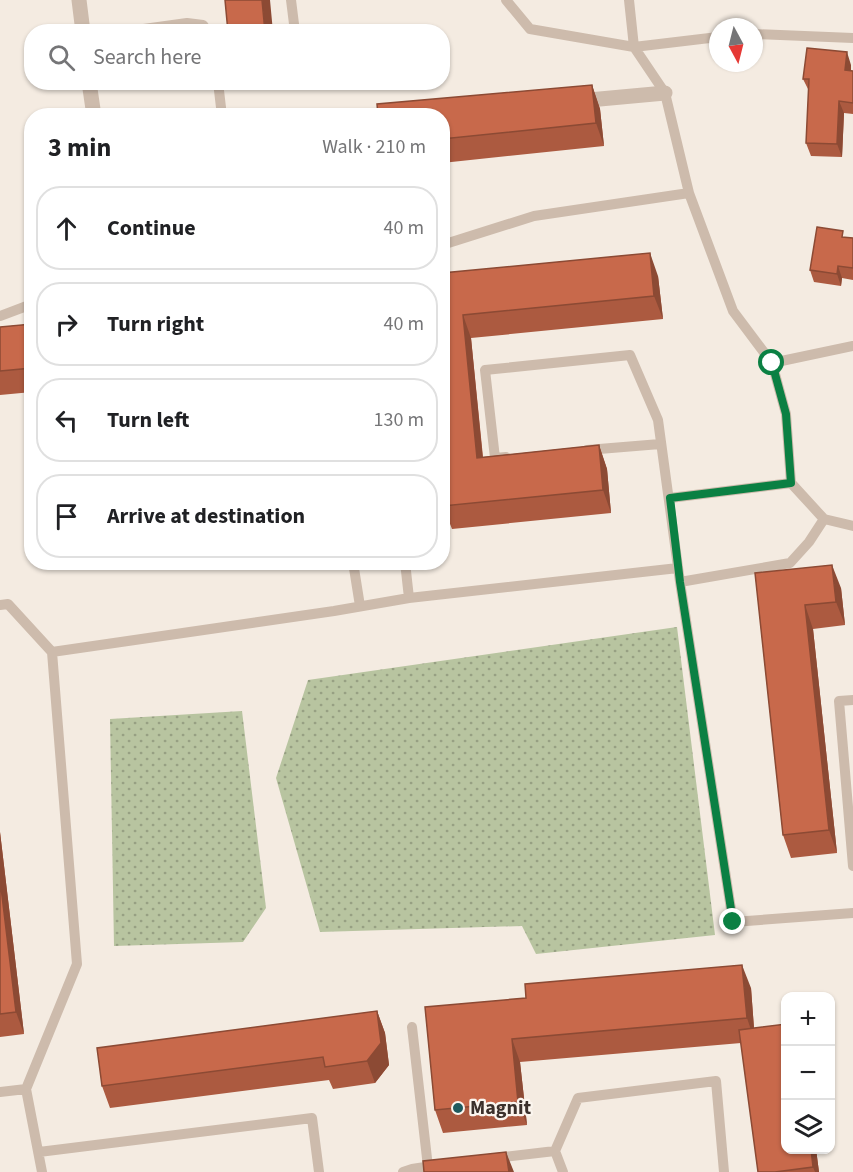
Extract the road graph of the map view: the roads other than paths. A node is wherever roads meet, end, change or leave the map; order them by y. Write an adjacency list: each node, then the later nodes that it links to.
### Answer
1 (79, 0): 5 (street)
2 (291, 0): 8 (lane)
3 (506, 0): 12 (lane)
4 (629, 0): 12 (lane)
5 (82, 24)
6 (180, 24): 7 (lane)
7 (195, 24)
8 (294, 24)
9 (763, 34): 11 (lane)
10 (709, 38): 12 (lane)
11 (853, 38)
12 (634, 47): 15 (lane)
13 (90, 90): 17 (street)
14 (219, 90): 18 (lane)
15 (665, 93): 16 (street); 19 (lane)
16 (559, 102)
17 (93, 108)
18 (221, 108)
19 (689, 193): 20 (lane); 24 (lane)
20 (450, 242)
21 (24, 306): 22 (lane)
22 (0, 316)
23 (853, 346): 24 (lane)
24 (772, 363): 28 (lane)
25 (660, 444): 26 (lane); 27 (lane); 29 (lane)
26 (578, 451)
27 (519, 456)
28 (791, 483): 29 (lane); 30 (lane)
29 (670, 498): 32 (lane)
30 (824, 519): 31 (lane); 35 (lane)
31 (853, 526)
32 (678, 568): 35 (lane); 36 (lane)
33 (354, 570): 38 (lane)
34 (406, 570): 36 (lane)
35 (680, 582): 42 (lane)
36 (409, 597): 38 (lane)
37 (0, 605): 39 (lane)
38 (360, 606): 39 (lane)
39 (52, 652): 44 (lane)
40 (853, 700): 41 (lane)
41 (853, 866)
42 (853, 913)
43 (412, 1027): 50 (lane)
44 (26, 1089): 45 (lane); 47 (lane)
45 (0, 1092)
46 (555, 1151): 48 (lane); 54 (lane); 55 (lane)
47 (39, 1152): 51 (lane); 52 (lane)
48 (486, 1160)
49 (451, 1164): 50 (lane)
50 (428, 1167): 53 (lane)
51 (42, 1172)
52 (319, 1172)
53 (404, 1172)
54 (564, 1172)
55 (724, 1172)

